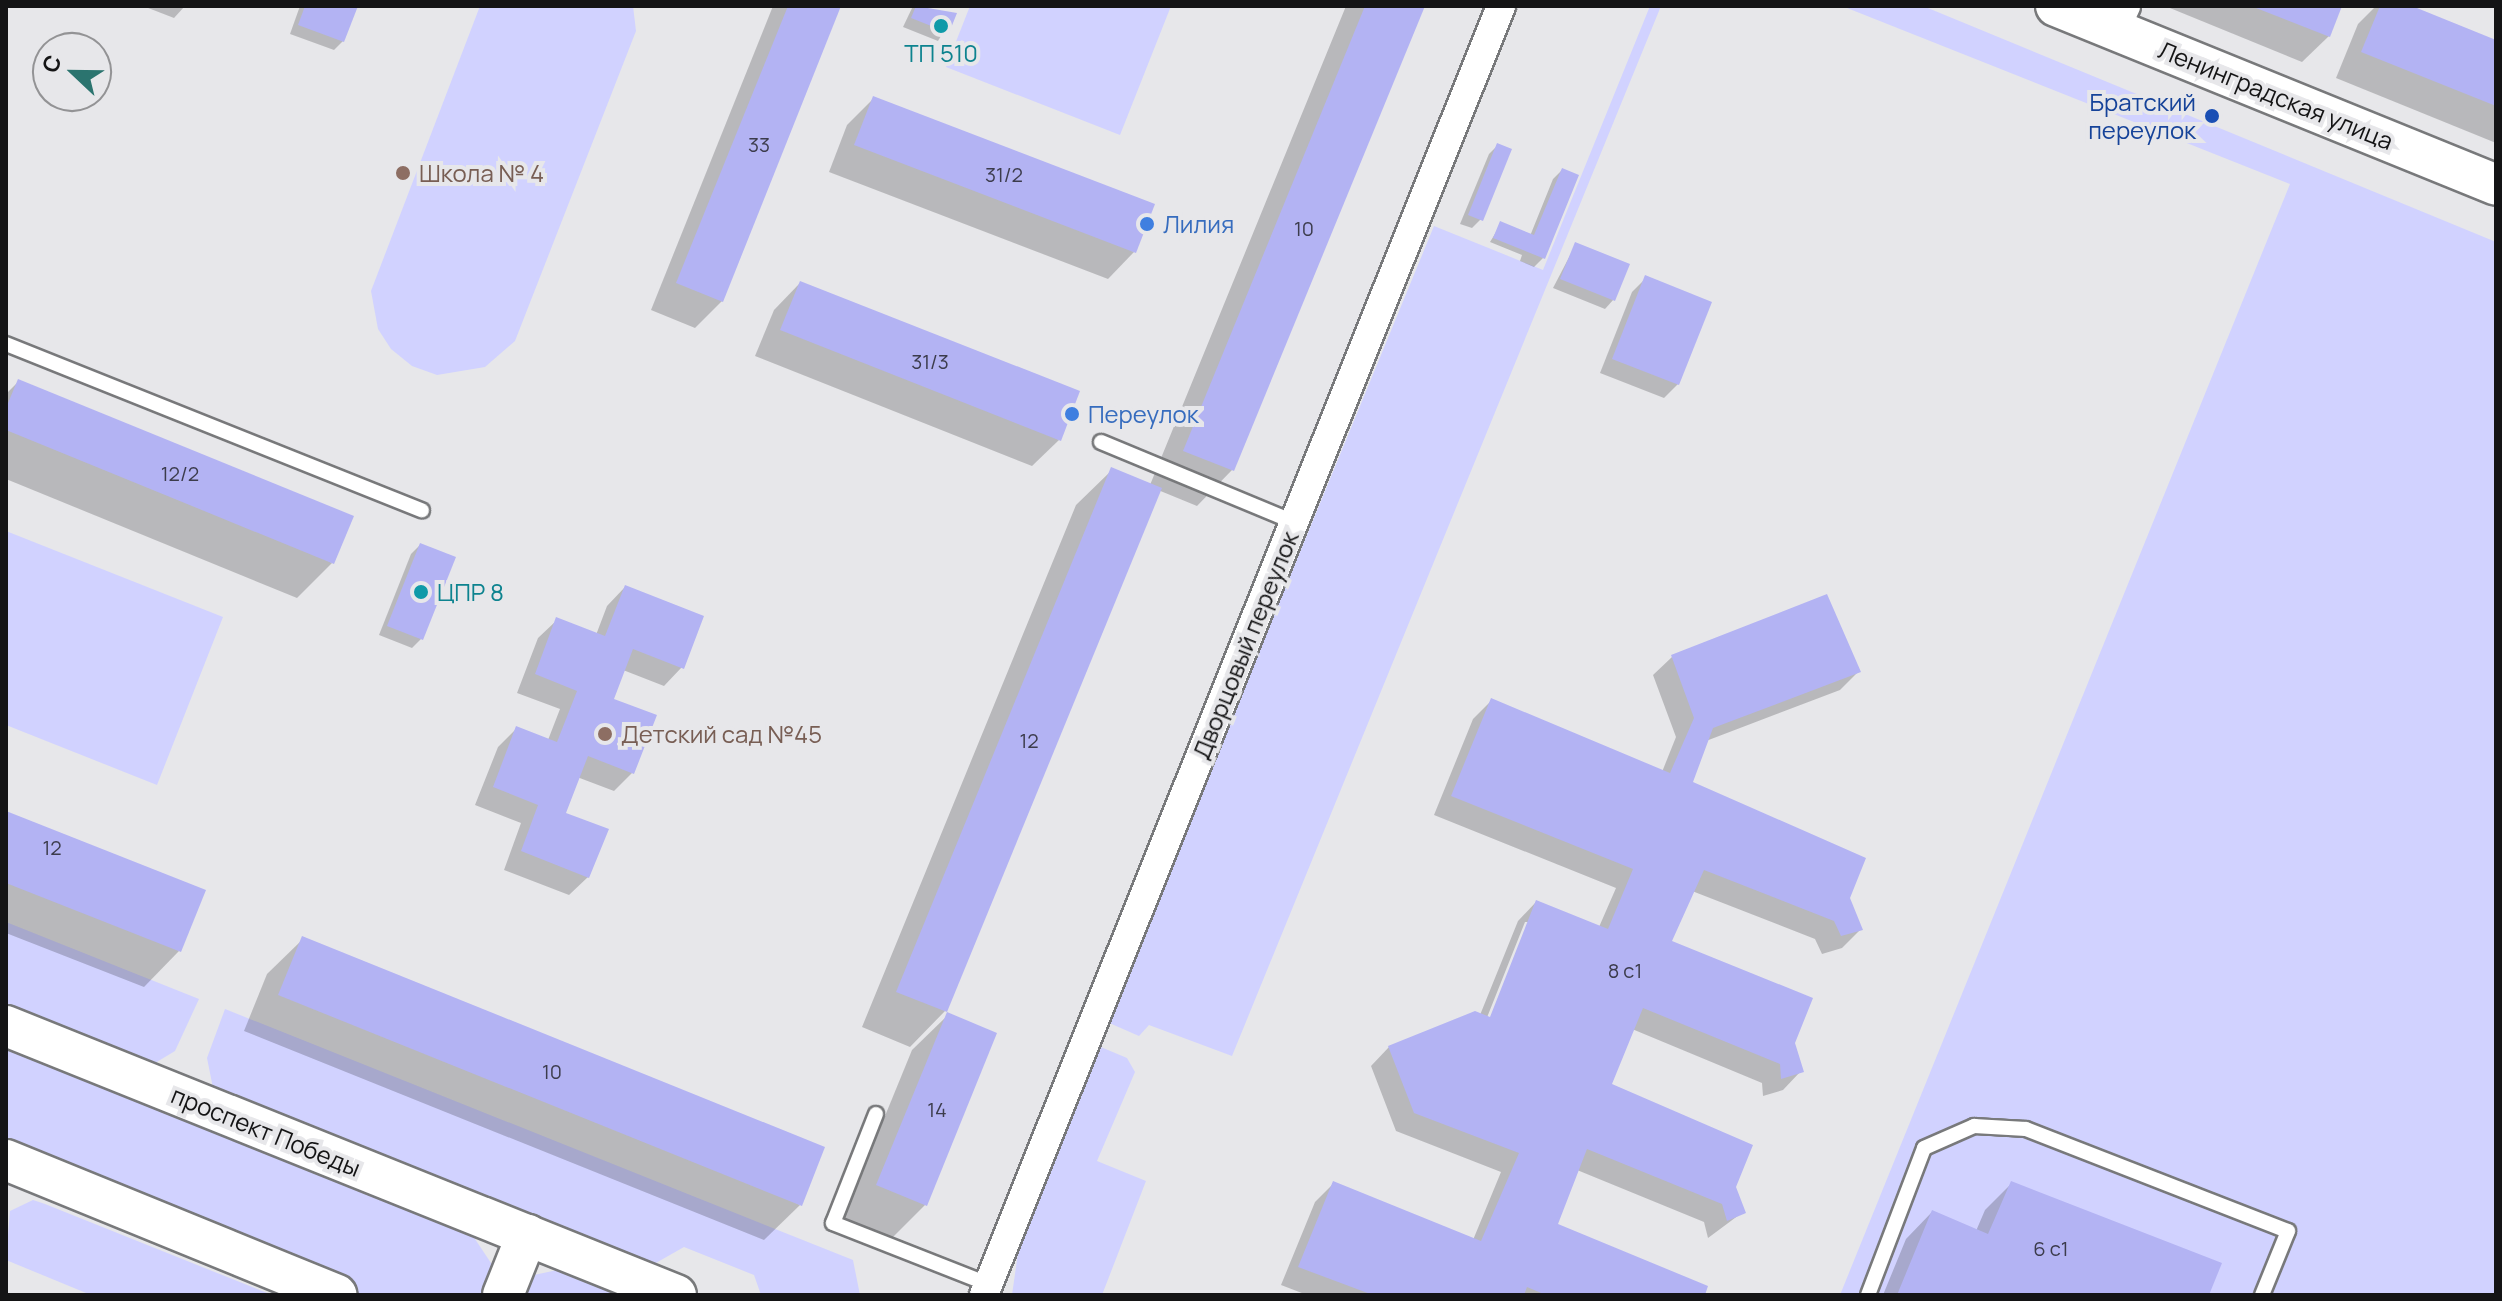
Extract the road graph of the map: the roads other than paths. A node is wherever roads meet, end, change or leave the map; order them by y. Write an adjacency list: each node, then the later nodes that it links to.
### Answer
1 (1501, 6): 8 (street, Дворцовый переулок)
2 (2056, 6): 3 (main road, Ленинградская улица)
3 (2120, 18): 4 (main road, Ленинградская улица)
4 (2496, 185)
5 (6, 344): 7 (lane)
6 (1101, 442): 8 (lane)
7 (422, 510)
8 (1294, 522): 13 (street, Дворцовый переулок)
9 (6, 1026): 12 (main road, проспект Победы)
10 (876, 1114): 13 (lane)
11 (8, 1166): 14 (main road)
12 (527, 1235): 15 (main road); 16 (main road, проспект Победы)
13 (987, 1291)
14 (337, 1295)
15 (503, 1295)
16 (676, 1295)
17 (1868, 1295): 18 (lane)
18 (2262, 1295)

